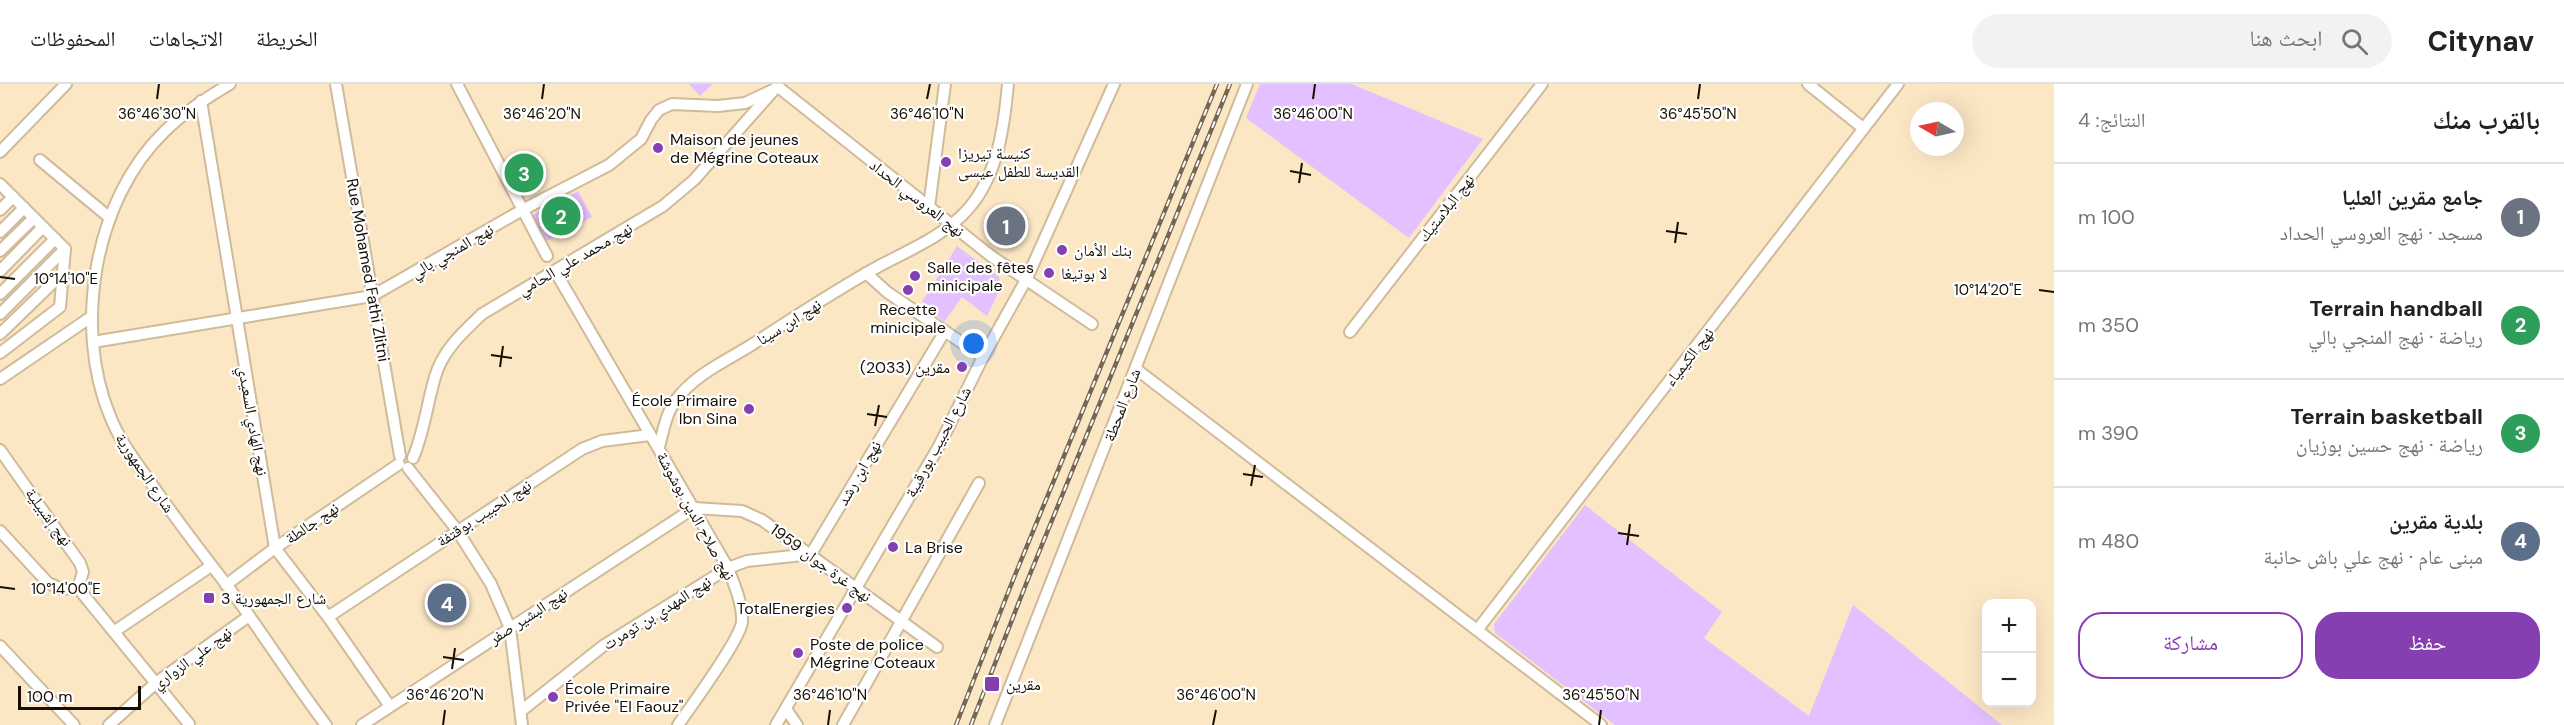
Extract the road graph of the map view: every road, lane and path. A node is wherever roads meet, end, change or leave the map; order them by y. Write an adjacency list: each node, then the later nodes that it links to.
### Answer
1 (66, 84): 15 (street)
2 (230, 84): 13 (street, شارع الجمهورية)
3 (336, 84): 38 (street, Rue Mohamed Fathi Zlitni)
4 (457, 84): 21 (street)
5 (945, 84): 19 (street)
6 (1008, 84): 25 (street, نهج ابن سينا)
7 (1114, 84): 36 (street, شارع الحبيب بورقيبة)
8 (1247, 84): 52 (street, شارع المحطة)
9 (1542, 84): 47 (street, نهج البلاستيك)
10 (1808, 84): 14 (street)
11 (1898, 84): 14 (street, نهج الكيمياء)
12 (777, 86): 19 (street, نهج العروسي الحداد); 21 (street, نهج المنجي بالي); 32 (street, نهج محمد علي الحامي)
13 (201, 101): 24 (street, شارع الجمهورية); 43 (street, نهج الهادي السعيدي)
14 (1863, 128): 73 (street, نهج الكيمياء)
15 (0, 152)
16 (40, 160): 24 (street)
17 (0, 184): 18 (street)
18 (13, 197): 20 (street); 22 (street)
19 (929, 207): 25 (street, نهج العروسي الحداد)
20 (24, 208): 23 (street); 27 (street)
21 (525, 209): 31 (street); 38 (street, نهج المنجي بالي)
22 (0, 210)
23 (34, 218): 26 (street); 30 (street)
24 (110, 218): 42 (street, شارع الجمهورية)
25 (950, 225): 35 (street, نهج ابن سينا); 36 (street, نهج العروسي الحداد)
26 (43, 227): 28 (street); 33 (street)
27 (0, 232)
28 (55, 239): 29 (street); 37 (street)
29 (65, 249): 34 (street); 39 (street)
30 (0, 251)
31 (547, 256)
32 (555, 270): 54 (street, نهج صلاح الدين بوشوشة); 57 (street, نهج محمد علي الحامي)
33 (0, 271)
34 (63, 273): 41 (street); 45 (street)
35 (866, 273): 46 (street); 55 (street, نهج ابن سينا)
36 (1027, 278): 44 (street, نهج العروسي الحداد); 51 (street, شارع الحبيب بورقيبة)
37 (1, 291): 39 (street)
38 (372, 296): 43 (street, نهج المنجي بالي); 57 (street, Rue Mohamed Fathi Zlitni)
39 (12, 303): 40 (street); 41 (street)
40 (0, 314)
41 (21, 314): 45 (street); 48 (street)
42 (91, 317): 49 (street, شارع الجمهورية); 53 (street)
43 (236, 318): 49 (street, نهج المنجي بالي); 62 (street, نهج الهادي السعيدي)
44 (1092, 324)
45 (32, 328): 50 (street)
46 (945, 331): 51 (street); 63 (street, نهج ابن رشد)
47 (1350, 332)
48 (0, 334)
49 (93, 342): 64 (street, شارع الجمهورية)
50 (0, 353)
51 (983, 357): 67 (street, شارع الحبيب بورقيبة)
52 (1136, 369): 73 (street); 91 (street, شارع المحطة)
53 (0, 379)
54 (650, 435): 55 (street, نهج صلاح الدين بوشوشة); 60 (street, نهج الحبيب بوقتفة)
55 (658, 447): 59 (street, نهج صلاح الدين بوشوشة)
56 (0, 450): 68 (street, نهج إشبيلية)
57 (405, 461): 60 (street); 62 (street, نهج جالطة)
58 (979, 483): 71 (street)
59 (694, 508): 63 (street, نهج غرة جوان 1959); 65 (street, نهج صلاح الدين بوشوشة); 72 (street, نهج البشير صفر)
60 (457, 530): 70 (street, نهج الحبيب بوقتفة); 72 (street)
61 (0, 531): 68 (street)
62 (275, 548): 66 (street, نهج جالطة); 70 (street, نهج الهادي السعيدي)
63 (811, 554): 65 (street, نهج المهدي بن تومرت); 67 (street, نهج غرة جوان 1959)
64 (211, 566): 66 (street, شارع الجمهورية); 74 (street)
65 (728, 568): 80 (street, نهج المهدي بن تومرت); 87 (street, نهج صلاح الدين بوشوشة)
66 (226, 585): 69 (street, شارع الجمهورية)
67 (856, 586): 71 (street, نهج غرة جوان 1959); 79 (street, شارع الحبيب بورقيبة)
68 (78, 588): 74 (street)
69 (249, 616): 77 (street, نهج علي الزواري); 84 (street, شارع الجمهورية)
70 (328, 616): 78 (street, نهج الهادي السعيدي)
71 (901, 621): 76 (street, نهج غرة جوان 1959); 90 (street)
72 (510, 628): 78 (street, نهج البشير صفر); 80 (street)
73 (1478, 629): 92 (street)
74 (115, 631): 77 (street)
75 (0, 646): 82 (street)
76 (937, 646)
77 (157, 682): 81 (street); 83 (street, نهج علي الزواري)
78 (390, 705): 85 (street, نهج البشير صفر)
79 (786, 709): 88 (street, شارع الحبيب بورقيبة); 89 (street)
80 (521, 711): 86 (street)
81 (189, 724)
82 (74, 725)
83 (109, 725)
84 (326, 725)
85 (362, 725)
86 (522, 725)
87 (678, 725)
88 (776, 725)
89 (797, 725)
90 (843, 725)
91 (995, 725)
92 (1601, 725)

